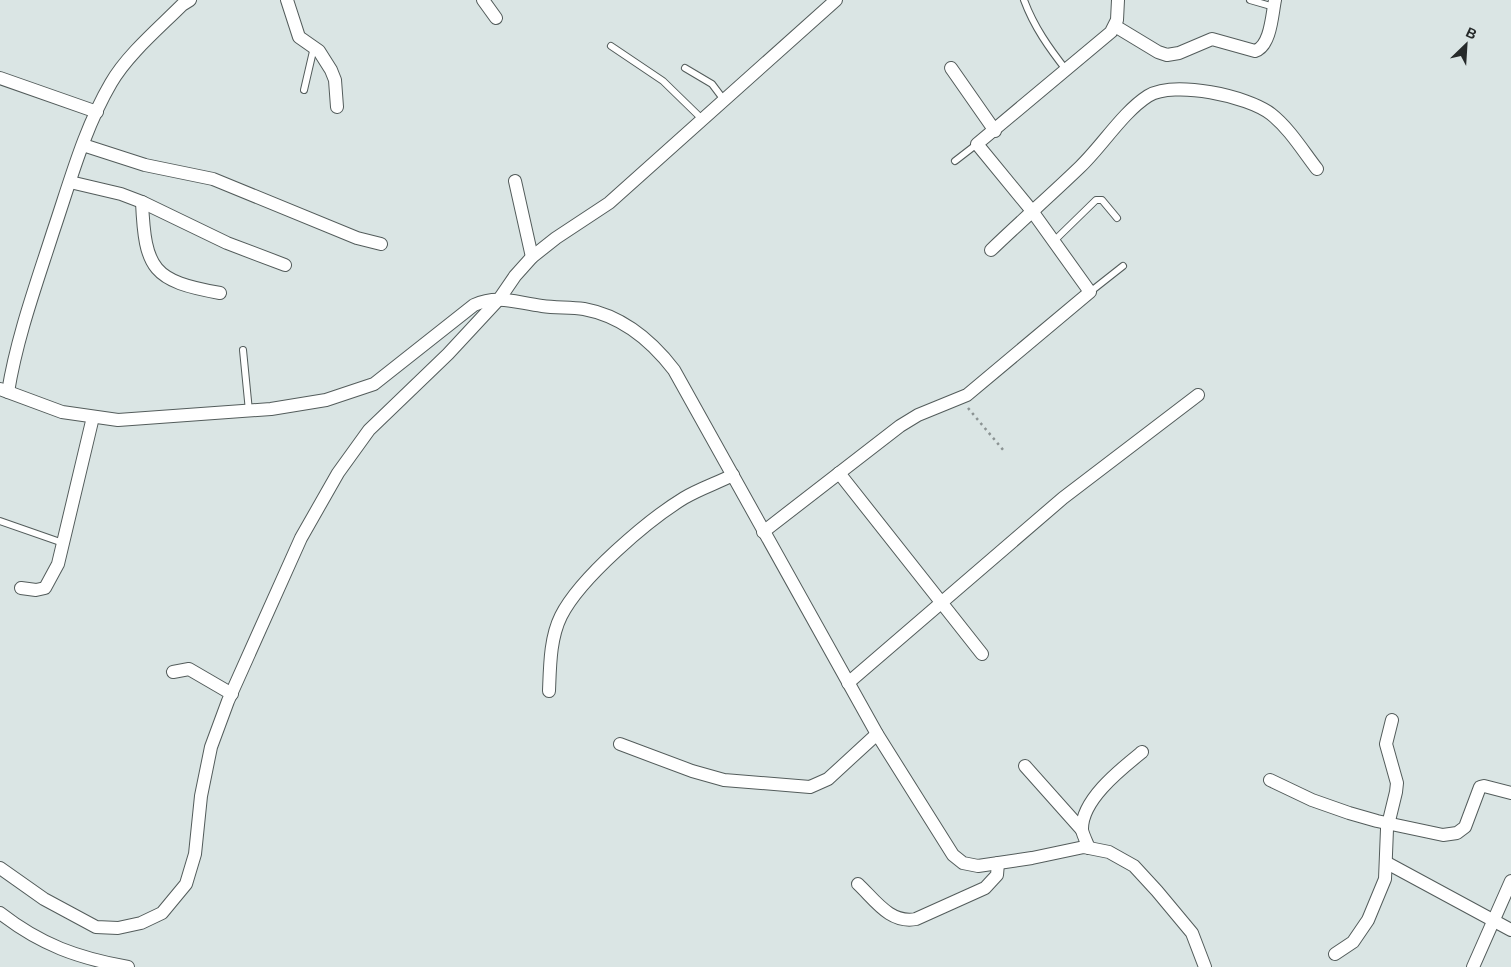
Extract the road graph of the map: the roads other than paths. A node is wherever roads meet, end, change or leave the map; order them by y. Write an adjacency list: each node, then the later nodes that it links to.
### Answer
1 (287, 0): 12 (street)
2 (483, 0): 9 (street)
3 (836, 0): 18 (street)
4 (1024, 0): 15 (lane)
5 (1118, 0): 10 (street)
6 (1250, 0): 8 (lane)
7 (185, 2): 20 (street)
8 (1274, 4): 10 (street)
9 (496, 18)
10 (1115, 26): 15 (street)
11 (611, 46): 21 (lane)
12 (314, 47): 17 (lane); 19 (street)
13 (685, 68): 18 (lane)
14 (951, 68): 22 (street)
15 (1067, 70): 22 (street)
16 (0, 78): 20 (street)
17 (304, 90)
18 (724, 100): 21 (street)
19 (337, 108)
20 (97, 112): 24 (street)
21 (702, 120): 35 (street)
22 (995, 131): 23 (street)
23 (977, 144): 25 (lane); 30 (street)
24 (83, 145): 27 (street); 33 (street)
25 (955, 161)
26 (1317, 169): 30 (street)
27 (70, 182): 29 (street); 42 (street)
28 (515, 182): 35 (street)
29 (142, 202): 36 (street); 39 (street)
30 (1032, 211): 32 (street); 34 (street)
31 (1117, 218): 32 (lane)
32 (1054, 241): 38 (street)
33 (381, 244)
34 (992, 250)
35 (532, 257): 40 (street)
36 (286, 265)
37 (1123, 266): 38 (lane)
38 (1090, 292): 46 (street)
39 (220, 293)
40 (500, 298): 44 (street); 47 (street); 57 (street)
41 (243, 350): 44 (lane)
42 (4, 391): 45 (street)
43 (1198, 395): 52 (street)
44 (249, 411): 45 (street)
45 (93, 416): 50 (street)
46 (839, 473): 49 (street); 52 (street)
47 (733, 475): 49 (street); 56 (street)
48 (0, 521): 50 (lane)
49 (764, 532): 55 (street)
50 (62, 543): 51 (street)
51 (21, 588)
52 (942, 604): 53 (street); 55 (street)
53 (982, 654)
54 (173, 672): 57 (street)
55 (848, 683): 59 (street)
56 (549, 691)
57 (232, 694): 70 (street)
58 (1392, 720): 65 (street)
59 (878, 734): 60 (street); 68 (street)
60 (620, 744)
61 (1142, 752): 66 (street)
62 (1025, 766): 66 (street)
63 (1270, 780): 65 (street)
64 (1511, 793): 65 (street)
65 (1388, 823): 69 (street)
66 (1082, 830): 67 (street)
67 (1089, 848): 68 (street); 78 (street)
68 (998, 863): 72 (street)
69 (1386, 863): 74 (street); 76 (street)
70 (0, 868)
71 (1511, 881): 74 (street)
72 (858, 884)
73 (0, 913): 77 (street)
74 (1494, 922): 75 (street); 79 (street)
75 (1511, 930)
76 (1335, 954)
77 (128, 967)
78 (1205, 967)
79 (1473, 967)

